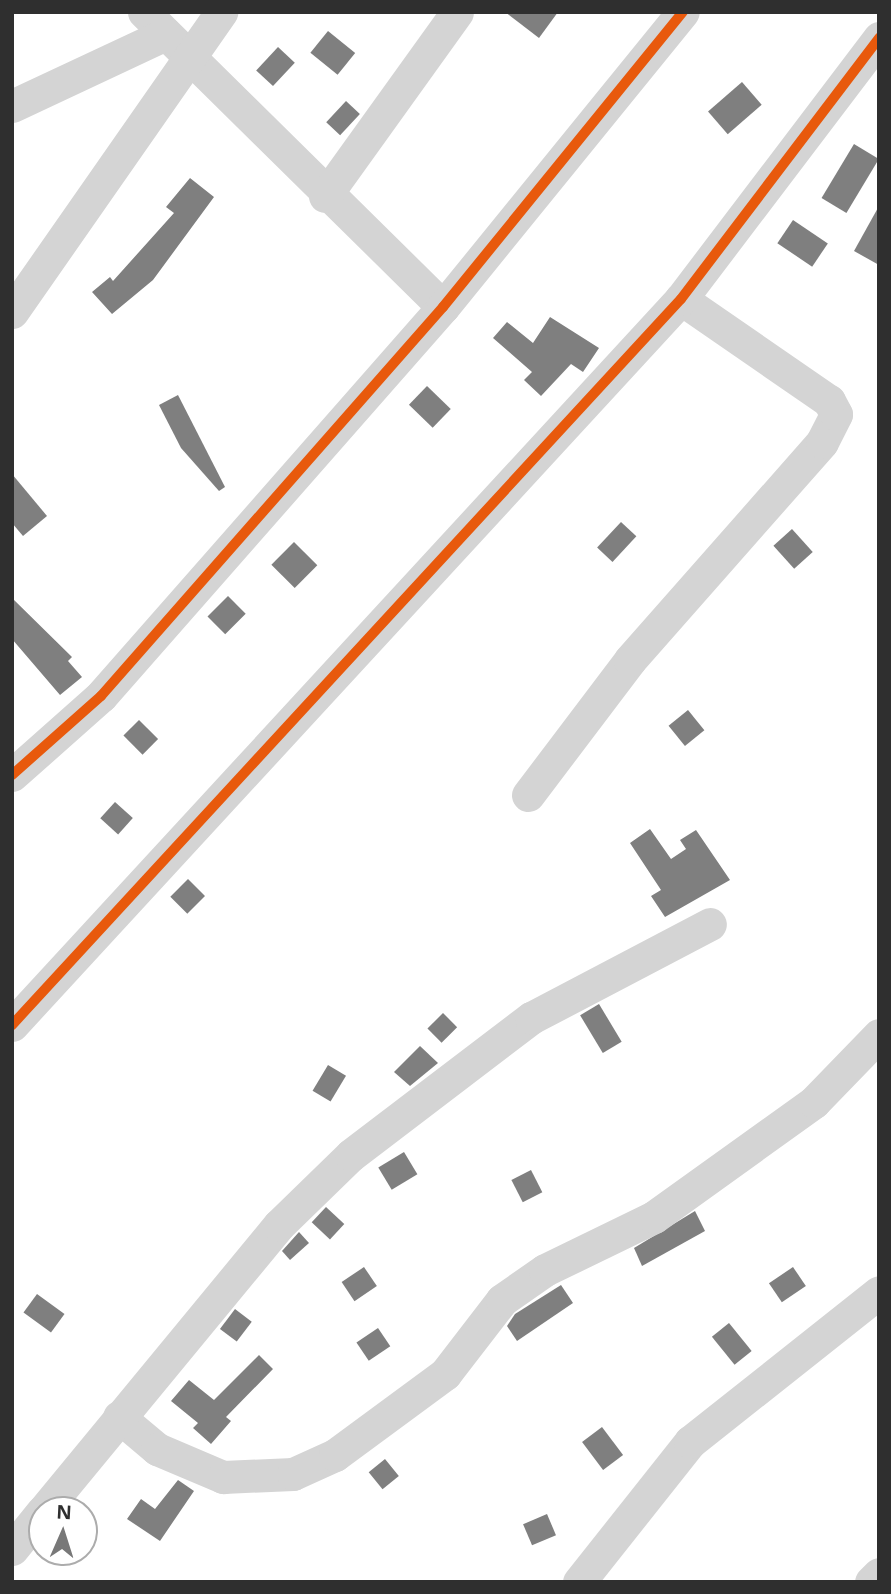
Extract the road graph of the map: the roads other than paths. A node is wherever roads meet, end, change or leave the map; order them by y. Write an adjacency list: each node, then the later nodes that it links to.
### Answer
1 (221, 12): 4 (street)
2 (457, 12): 7 (street)
3 (683, 12): 9 (street)
4 (166, 34): 6 (street); 7 (street); 10 (street)
5 (879, 38): 8 (street)
6 (12, 106)
7 (325, 196): 9 (street)
8 (681, 299): 12 (street); 14 (street)
9 (443, 307): 11 (street)
10 (12, 313)
11 (12, 775)
12 (528, 795)
13 (710, 924): 17 (street)
14 (12, 1025)
15 (879, 1035): 17 (street)
16 (879, 1292): 22 (street)
17 (119, 1417): 18 (street)
18 (55, 1496)
19 (28, 1529): 20 (street)
20 (12, 1549)
21 (879, 1574): 23 (street)
22 (579, 1582)
23 (871, 1582)

